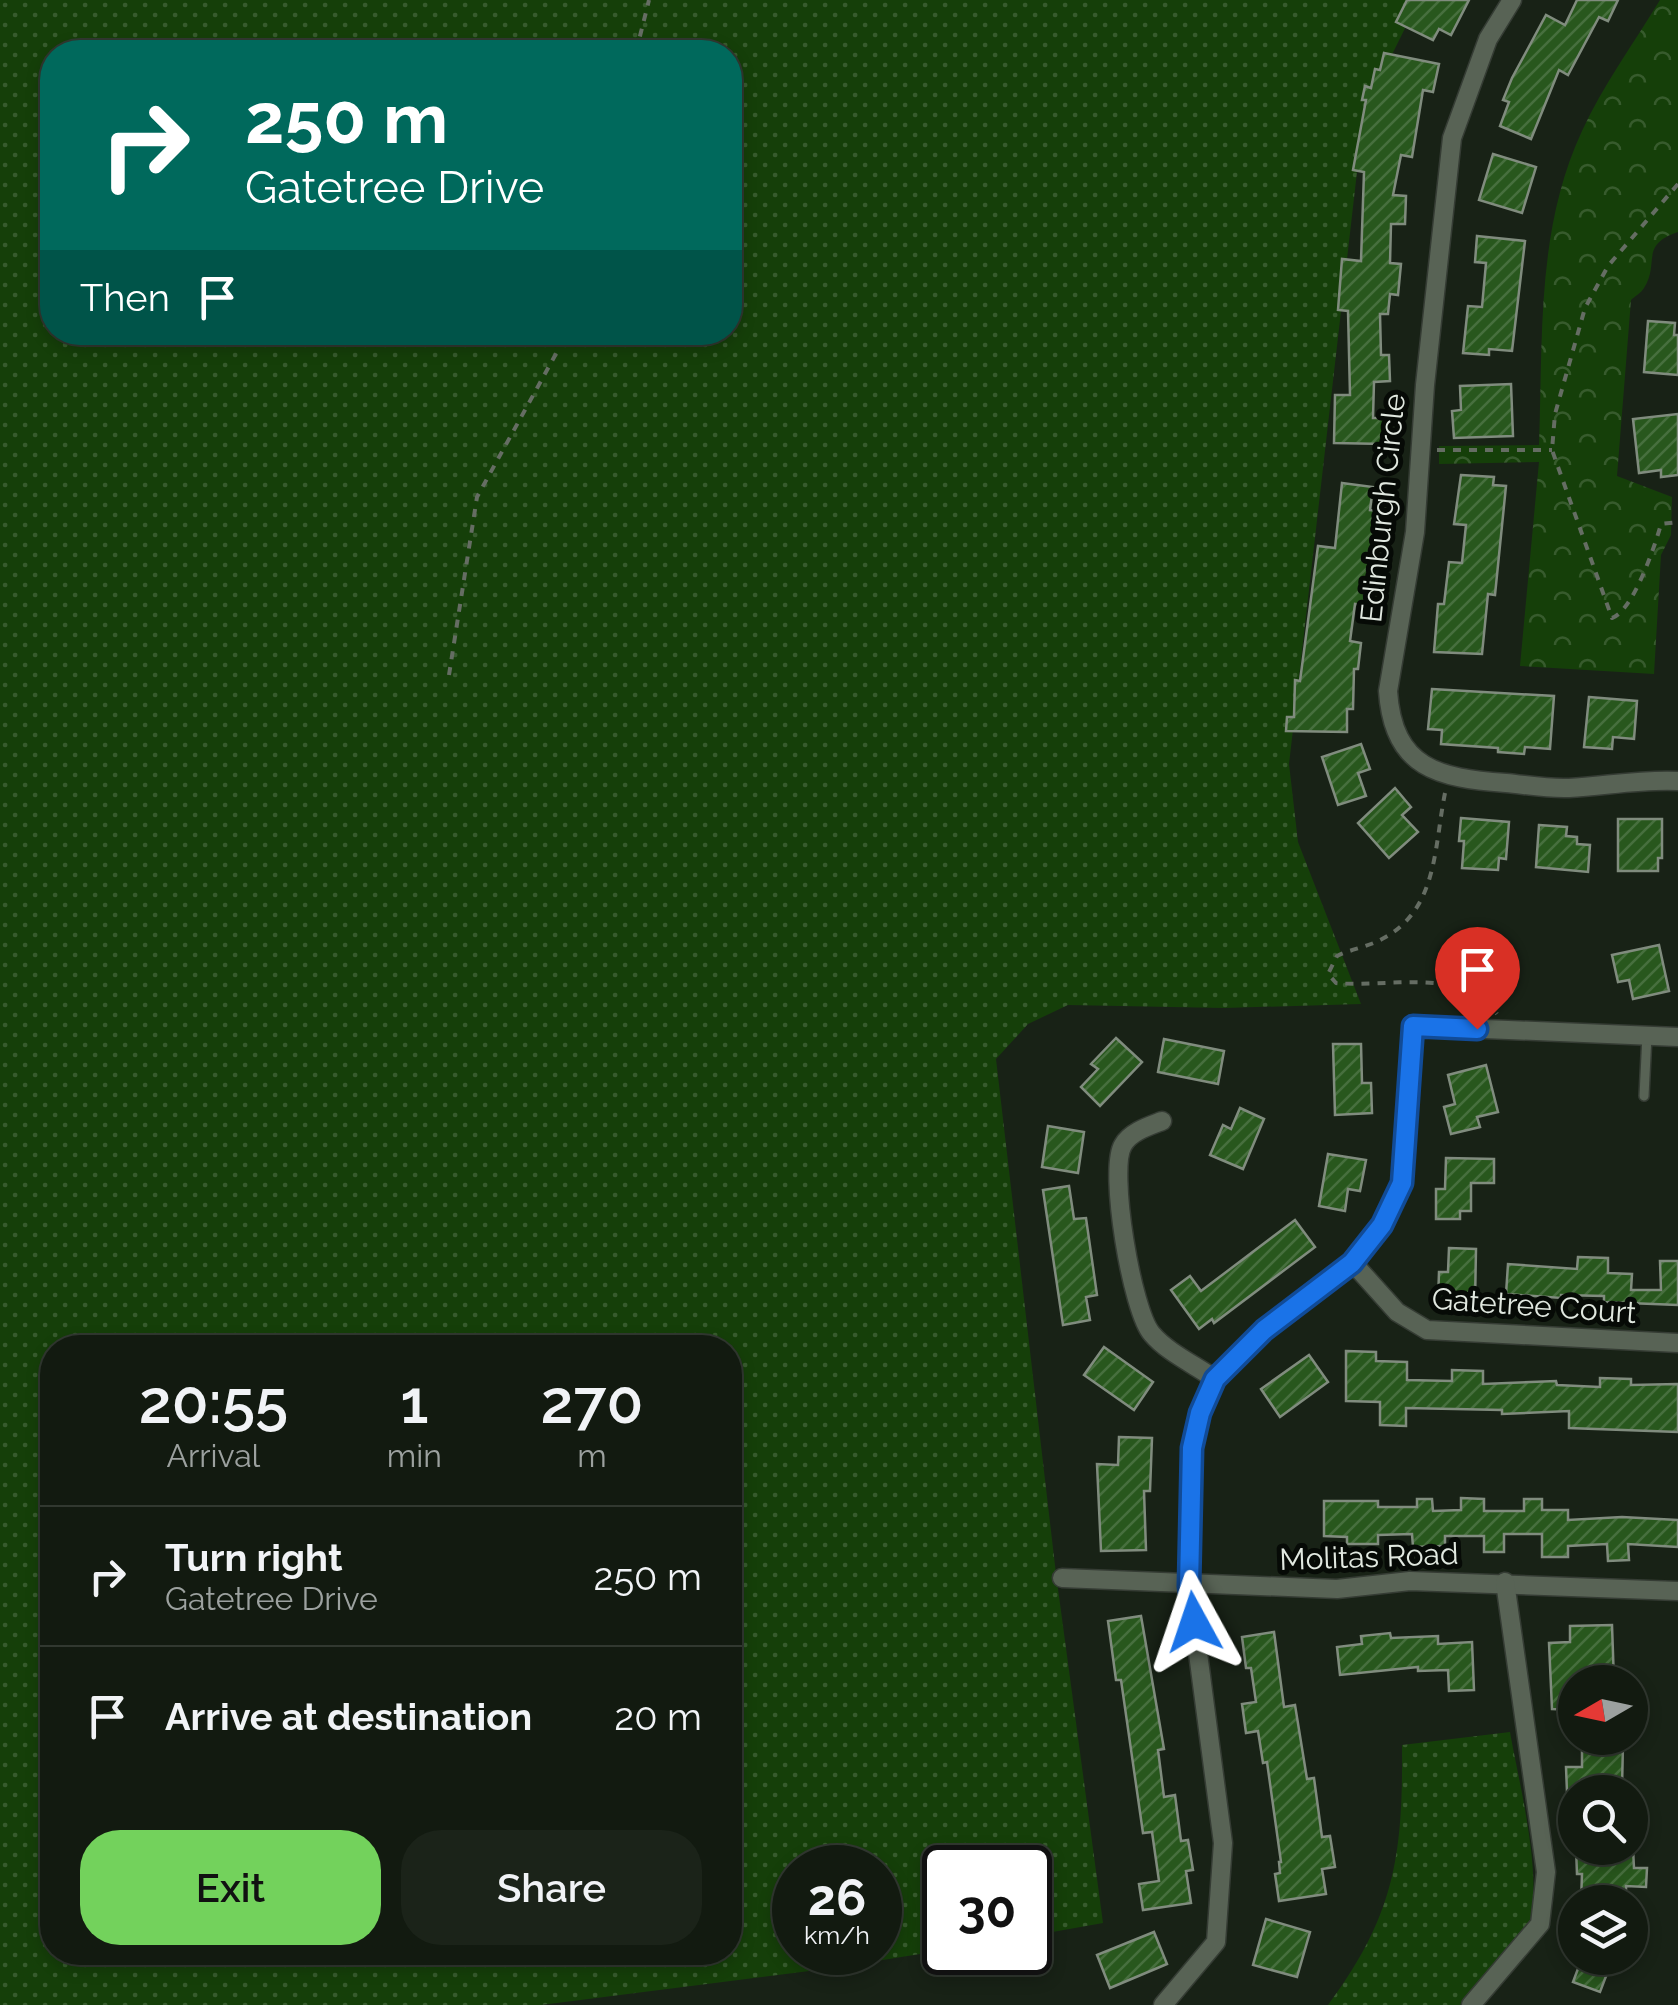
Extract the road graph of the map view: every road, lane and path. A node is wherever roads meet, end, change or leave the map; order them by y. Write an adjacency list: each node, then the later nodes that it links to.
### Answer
1 (649, 0): 3 (path)
2 (1512, 0): 6 (street, Edinburgh Circle)
3 (639, 40)
4 (1678, 184): 7 (path)
5 (559, 345): 9 (path)
6 (1420, 450): 7 (path); 10 (street, Edinburgh Circle)
7 (1552, 450): 8 (path)
8 (1678, 522)
9 (449, 675)
10 (1448, 777): 11 (street, Edinburgh Circle); 12 (path)
11 (1678, 781)
12 (1509, 1030): 13 (street); 17 (street)
13 (1646, 1036): 14 (street); 15 (lane)
14 (1678, 1037)
15 (1644, 1096)
16 (1162, 1121): 19 (street)
17 (1352, 1263): 18 (street, Gatetree Court); 19 (street)
18 (1678, 1343)
19 (1215, 1379): 22 (street)
20 (1062, 1578): 22 (street, Molitas Road)
21 (1505, 1582): 22 (street, Molitas Road); 23 (street, Molitas Road); 25 (street)
22 (1189, 1586): 24 (street)
23 (1678, 1591)
24 (1163, 2005)
25 (1471, 2005)

